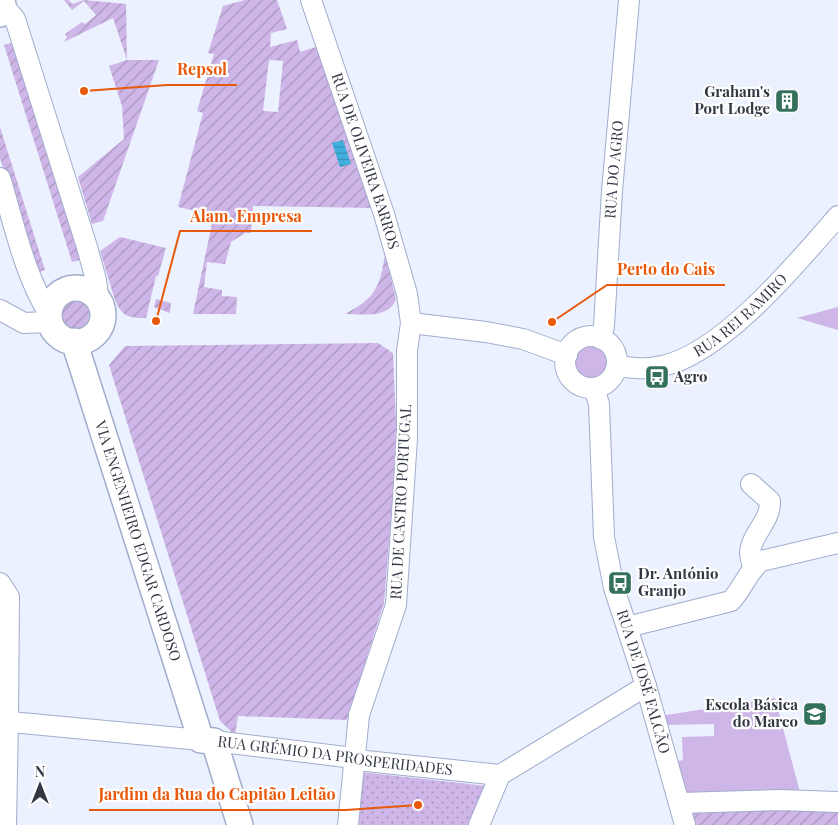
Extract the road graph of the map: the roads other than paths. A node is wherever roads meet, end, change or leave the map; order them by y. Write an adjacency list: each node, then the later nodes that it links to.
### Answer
1 (311, 0): 9 (street, RUA DE OLIVEIRA BARROS)
2 (629, 0): 10 (street, RUA DO AGRO)
3 (2, 6): 6 (street)
4 (0, 178): 8 (street)
5 (838, 216): 13 (street, RUA REI RAMIRO)
6 (99, 303): 8 (main road); 11 (main road)
7 (0, 310): 8 (street)
8 (49, 318): 11 (main road)
9 (411, 323): 12 (street); 23 (street, RUA DE CASTRO PORTUGAL)
10 (601, 339): 12 (street); 13 (street)
11 (74, 341): 22 (main road, VIA ENGENHEIRO EDGAR CARDOSO)
12 (566, 354): 14 (street)
13 (617, 366): 14 (street)
14 (594, 388): 19 (street, RUA DE JOSÉ FALCÃO)
15 (751, 484): 17 (street)
16 (838, 543): 17 (street)
17 (753, 568): 19 (street)
18 (0, 583): 21 (street)
19 (627, 627): 20 (street, RUA DE JOSÉ FALCÃO)
20 (646, 686): 24 (street); 27 (street, RUA DE JOSÉ FALCÃO)
21 (4, 721): 22 (street, RUA GRÉMIO DA PROSPERIDADES); 25 (street)
22 (208, 741): 23 (street, RUA GRÉMIO DA PROSPERIDADES); 29 (main road, VIA ENGENHEIRO EDGAR CARDOSO)
23 (354, 758): 24 (street, RUA GRÉMIO DA PROSPERIDADES); 30 (street, RUA DE CASTRO PORTUGAL)
24 (498, 774): 31 (street)
25 (3, 794): 28 (street)
26 (838, 802): 27 (street)
27 (680, 803): 32 (street, RUA DE JOSÉ FALCÃO)
28 (6, 825)
29 (240, 825)
30 (348, 825)
31 (479, 825)
32 (685, 825)

